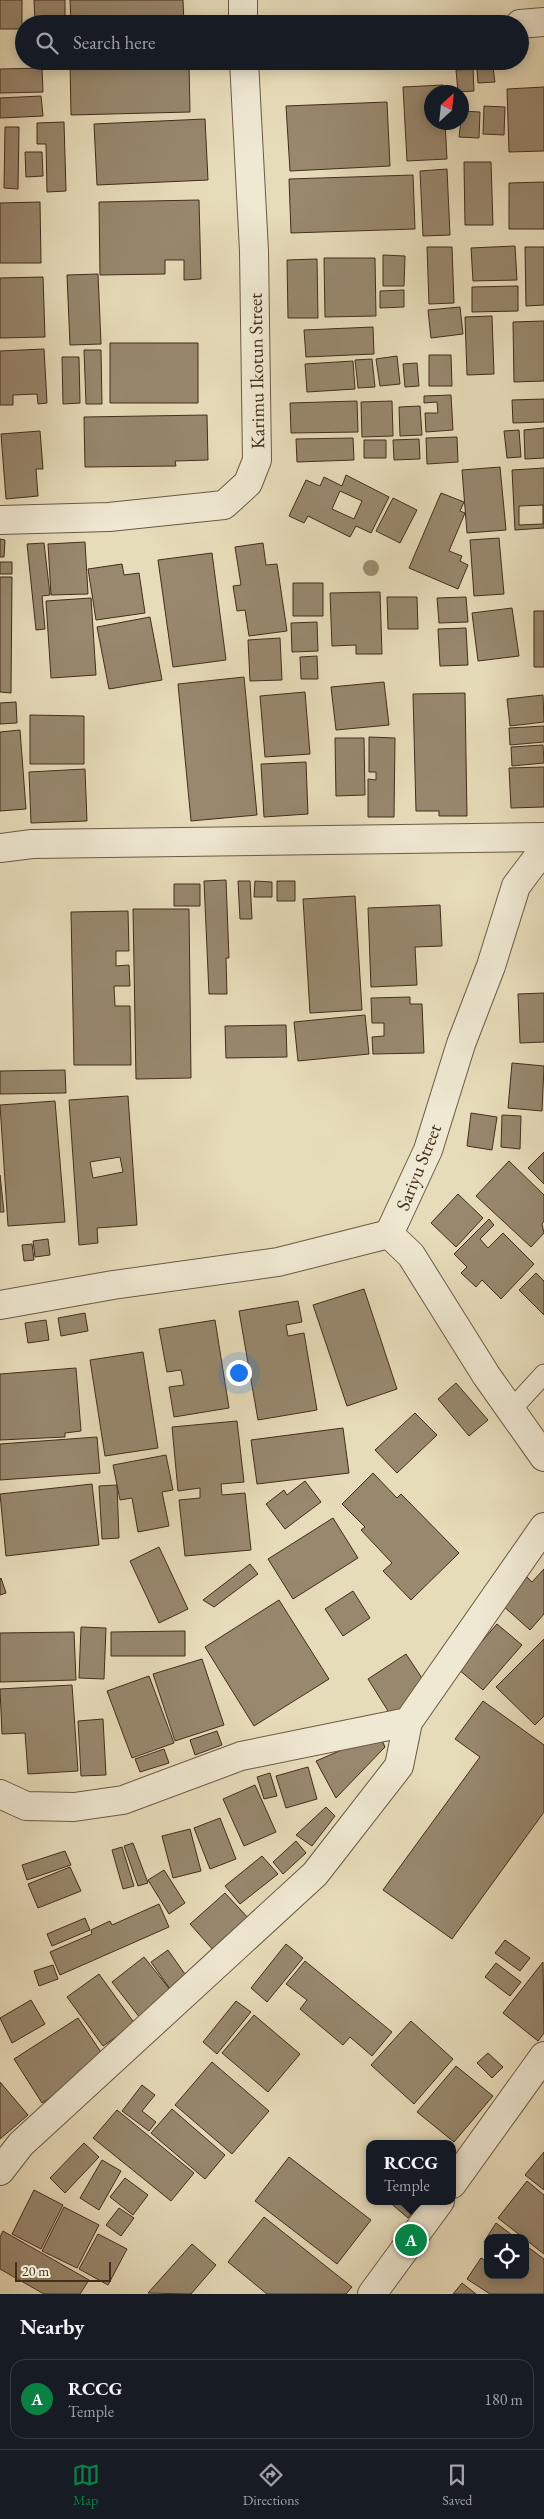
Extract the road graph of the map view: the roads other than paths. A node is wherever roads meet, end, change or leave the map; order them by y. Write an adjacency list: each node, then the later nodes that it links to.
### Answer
1 (242, 0): 2 (street)
2 (243, 15)
3 (544, 22): 4 (street)
4 (529, 23)
5 (244, 70): 6 (street, Karimu Ikotun Street)
6 (0, 520)
7 (544, 837): 8 (street)
8 (0, 848)
9 (544, 849): 10 (street, Sariyu Street)
10 (390, 1234): 11 (street); 13 (street, Sariyu Street)
11 (0, 1305)
12 (544, 1374): 13 (lane)
13 (511, 1410): 14 (street, Sariyu Street)
14 (544, 1456)
15 (544, 1527): 16 (street)
16 (408, 1722): 17 (street); 19 (street)
17 (0, 1794)
18 (544, 2056): 20 (street)
19 (0, 2171)
20 (456, 2178)
21 (437, 2205): 22 (street)
22 (372, 2294)

